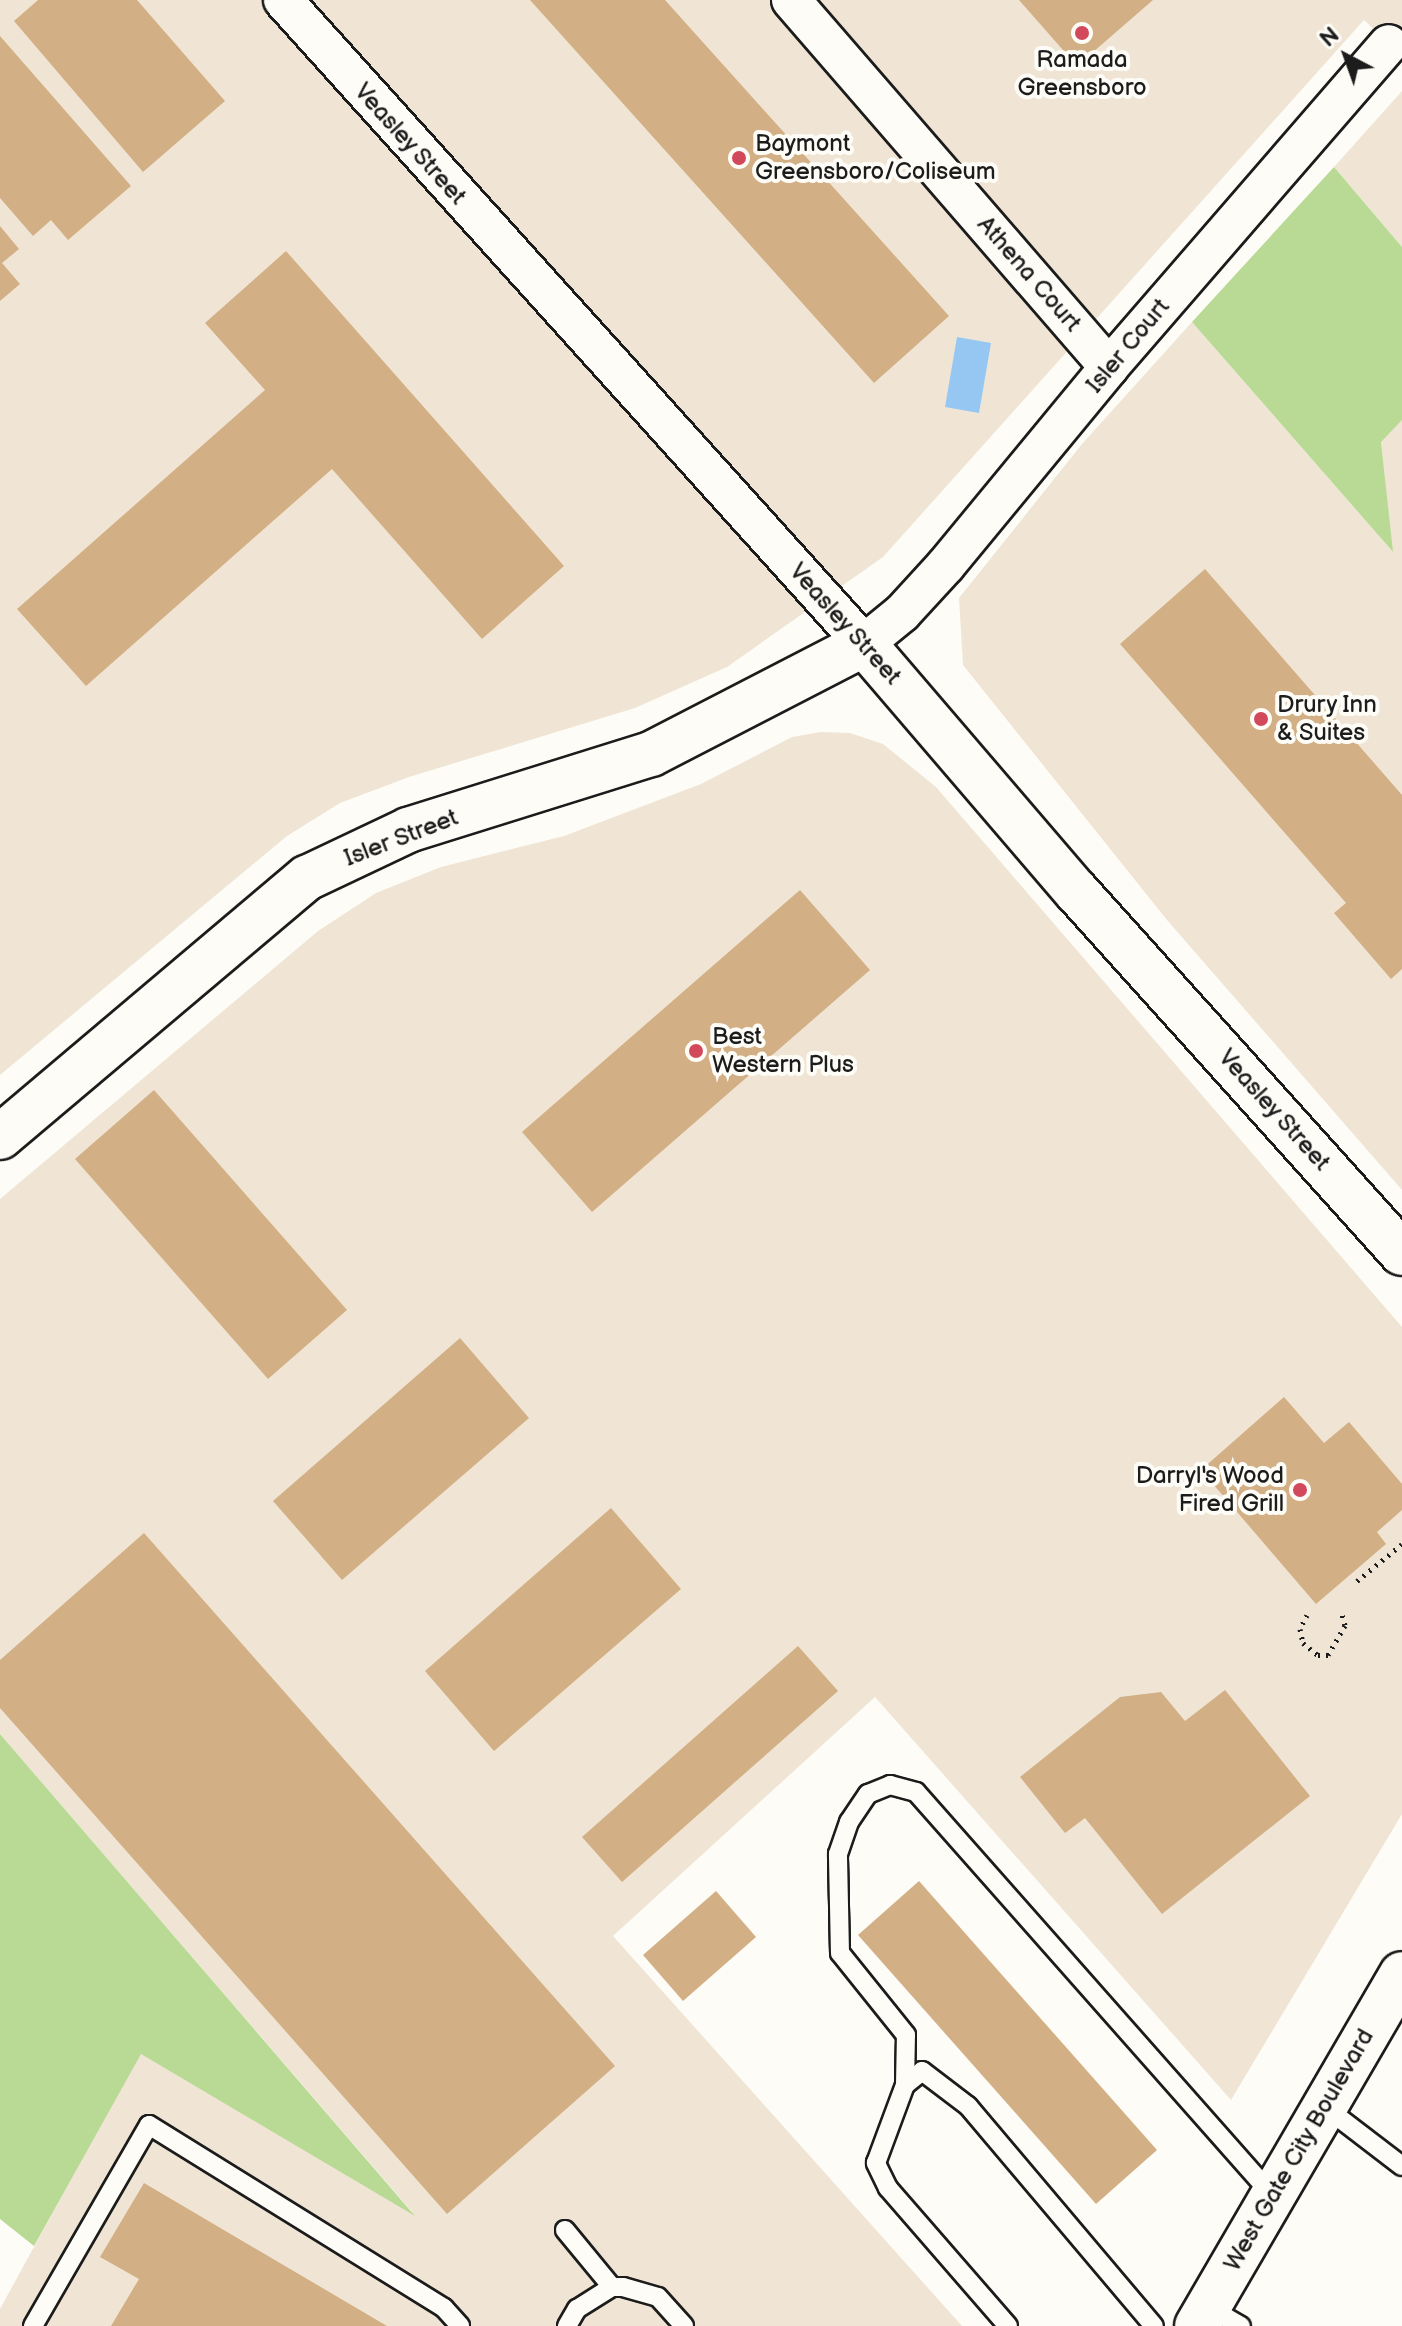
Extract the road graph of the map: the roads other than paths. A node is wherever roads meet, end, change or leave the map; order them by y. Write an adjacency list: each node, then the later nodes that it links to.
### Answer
1 (283, 0): 5 (street, Veasley Street)
2 (791, 0): 4 (street, Athena Court)
3 (1389, 44): 4 (street, Isler Court)
4 (1109, 367): 5 (street, Isler Court)
5 (864, 644): 6 (street, Isler Street); 7 (street, Veasley Street)
6 (0, 1137)
7 (1402, 1253)
8 (1402, 1974): 10 (street, West Gate City Boulevard)
9 (905, 2085): 12 (lane); 20 (lane); 21 (lane)
10 (1325, 2106): 11 (lane); 12 (street, West Gate City Boulevard)
11 (1402, 2166)
12 (1273, 2196): 15 (street, West Gate City Boulevard)
13 (565, 2230): 14 (lane)
14 (612, 2287): 18 (lane); 19 (lane)
15 (1215, 2320)
16 (33, 2326): 17 (lane)
17 (460, 2326)
18 (567, 2326)
19 (684, 2326)
20 (1008, 2326)
21 (1154, 2326)

